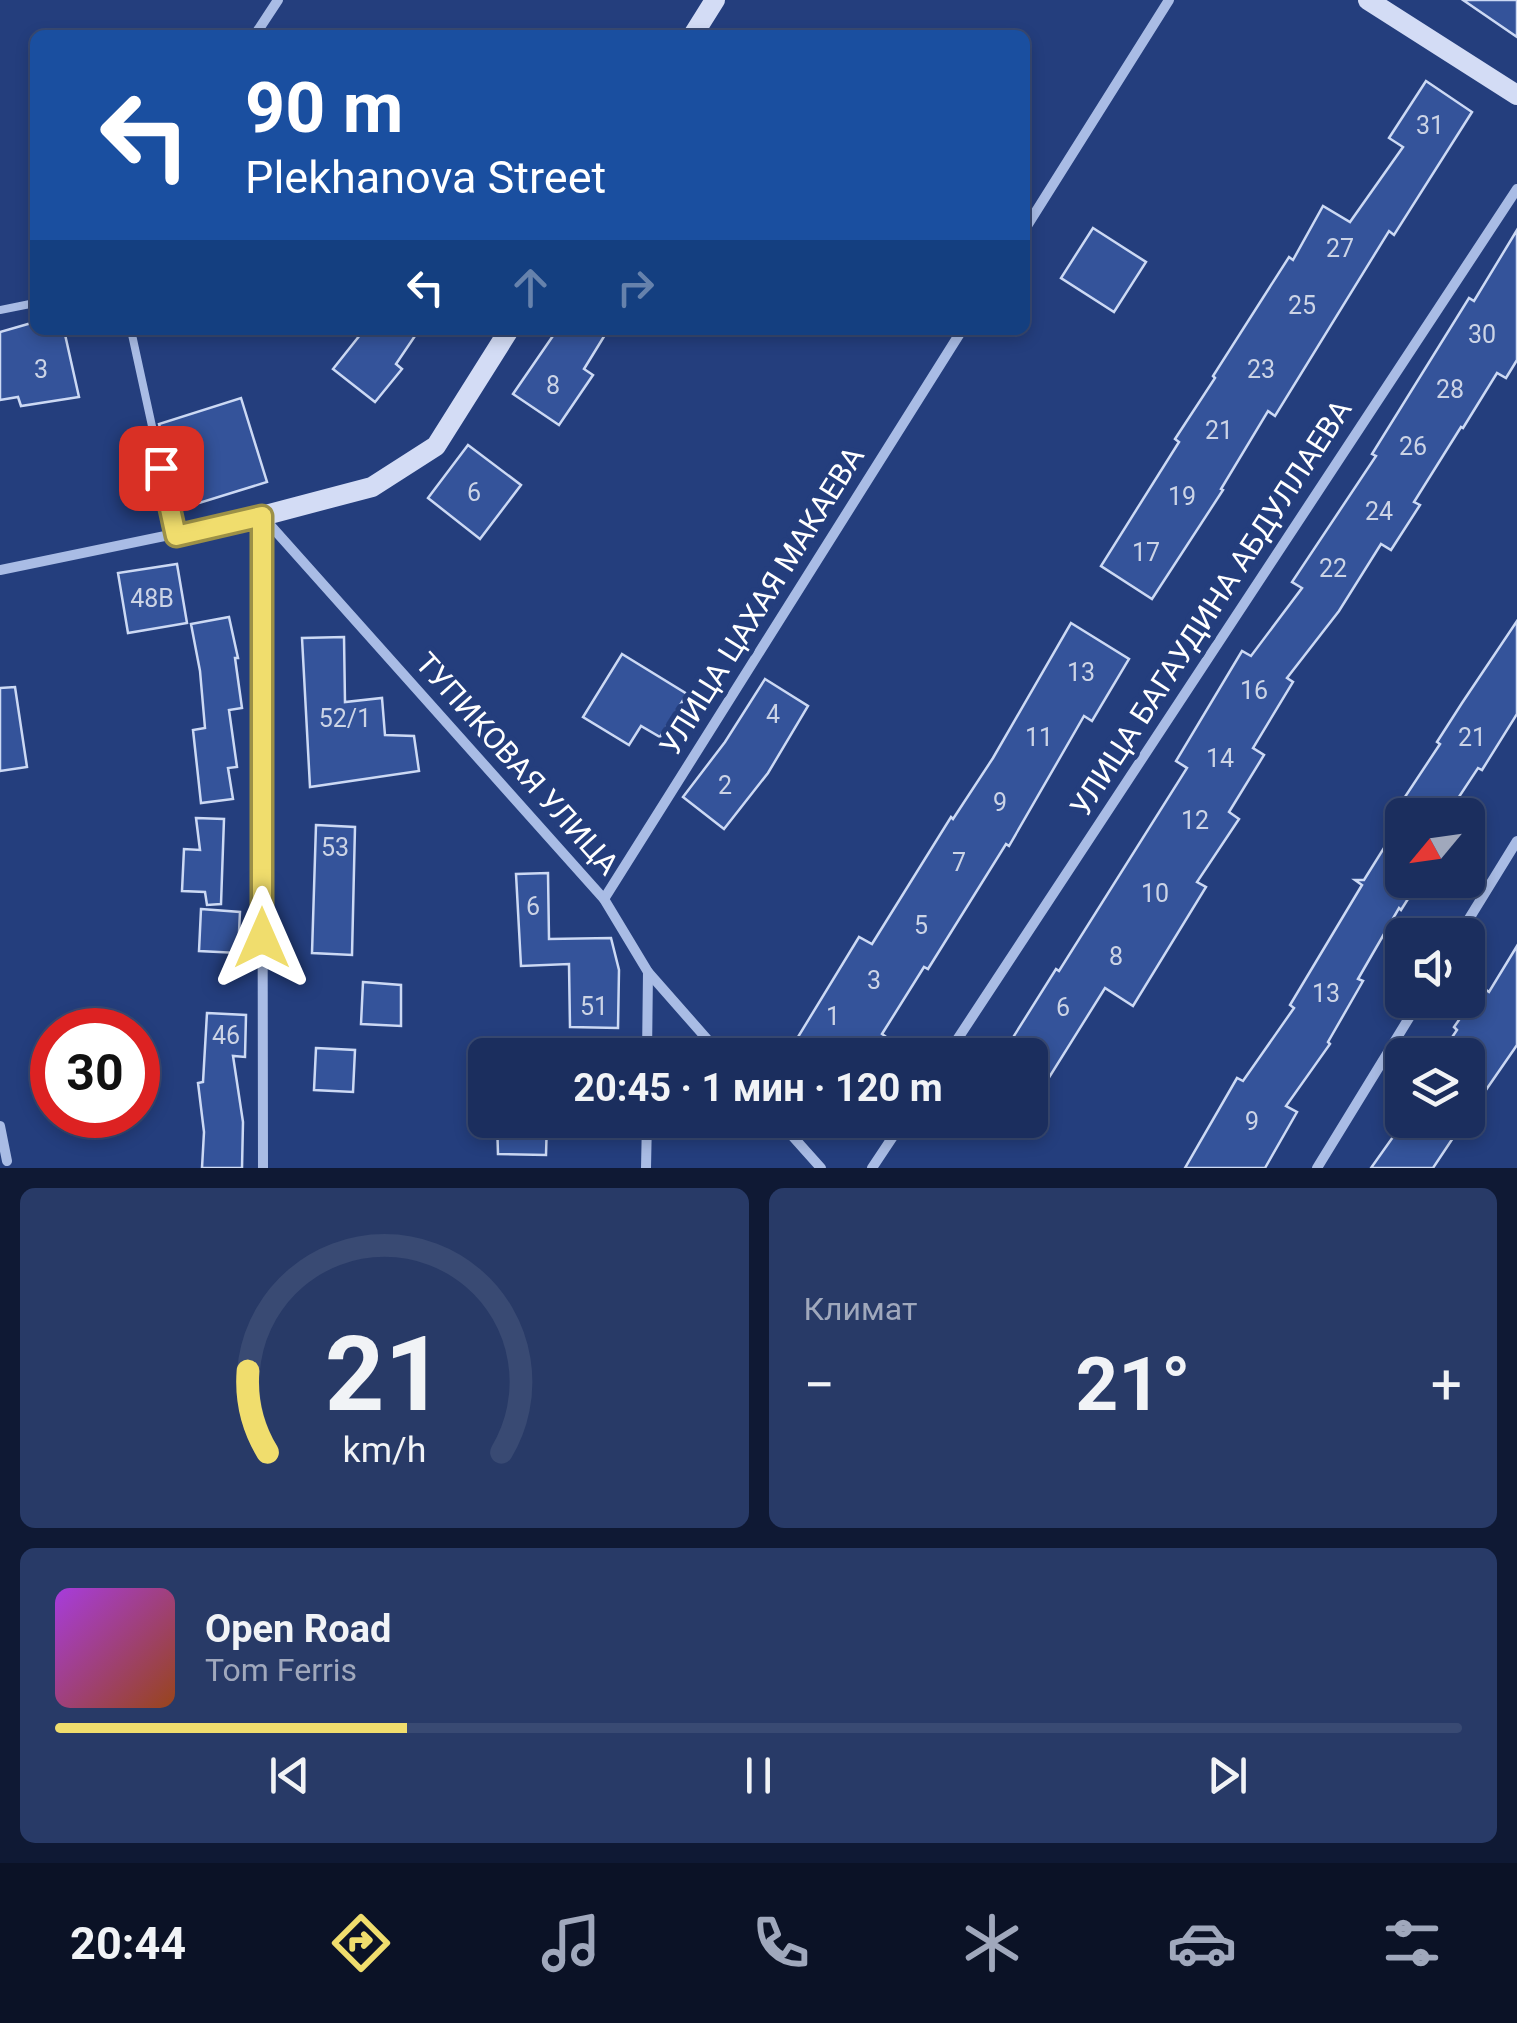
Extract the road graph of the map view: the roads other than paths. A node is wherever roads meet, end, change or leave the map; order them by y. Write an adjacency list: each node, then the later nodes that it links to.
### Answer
1 (278, 0): 5 (street)
2 (714, 0): 6 (street)
3 (1169, 0): 9 (street)
4 (1368, 0): 7 (street)
5 (259, 30)
6 (696, 30)
7 (1517, 95)
8 (1517, 189): 25 (street, УЛИЦА БАГАУДИНА АБДУЛЛАЕВА)
9 (1030, 221)
10 (30, 304): 11 (lane)
11 (0, 310)
12 (132, 335): 16 (lane)
13 (505, 335): 15 (street)
14 (959, 335): 19 (street, УЛИЦА ЦАХАЯ МАКАЕВА)
15 (262, 516): 16 (street); 19 (street, ТУПИКОВАЯ УЛИЦА); 31 (street)
16 (176, 536): 17 (street)
17 (0, 570)
18 (1517, 840): 20 (street)
19 (604, 899): 21 (street, ТУПИКОВАЯ УЛИЦА)
20 (1470, 918)
21 (648, 972): 23 (street); 24 (street, ТУПИКОВАЯ УЛИЦА)
22 (1409, 1018): 35 (street)
23 (647, 1038)
24 (706, 1038)
25 (958, 1038)
26 (0, 1126): 30 (street)
27 (647, 1138): 32 (street)
28 (794, 1138): 33 (street)
29 (892, 1138): 34 (street)
30 (7, 1160)
31 (263, 1168)
32 (646, 1168)
33 (821, 1168)
34 (872, 1168)
35 (1317, 1168)

